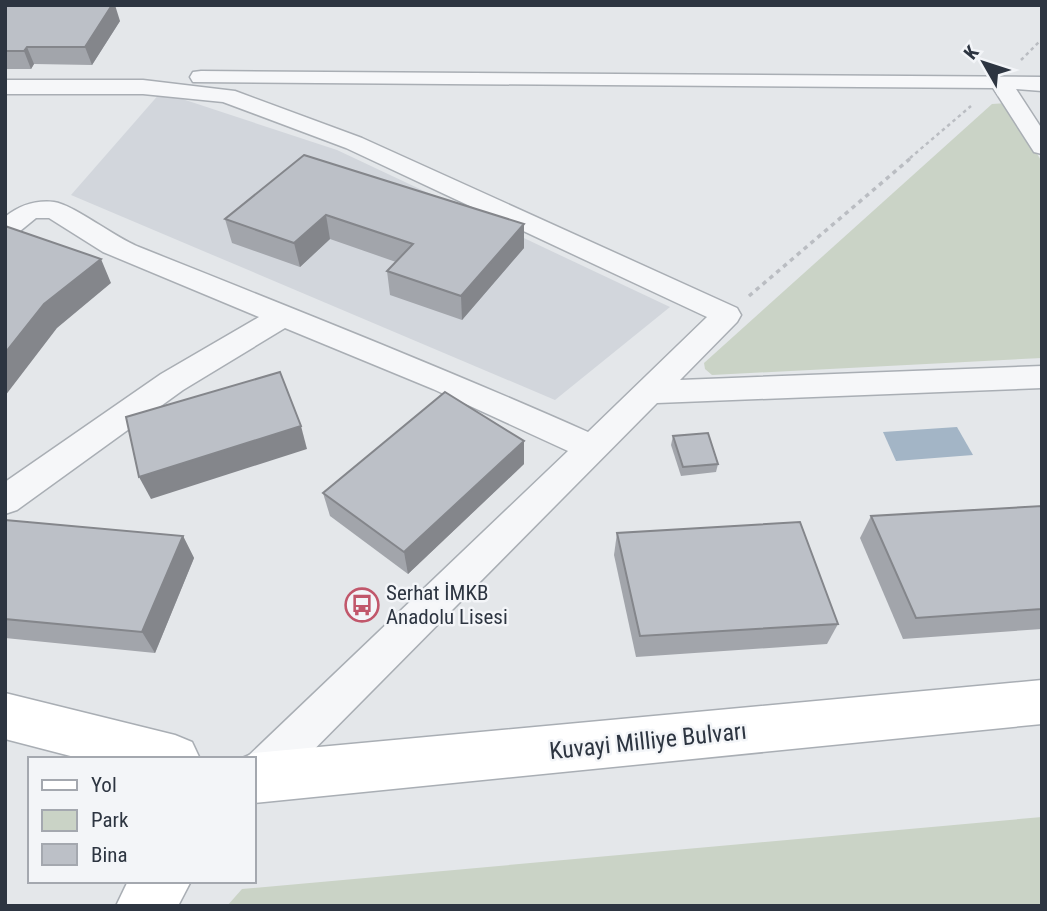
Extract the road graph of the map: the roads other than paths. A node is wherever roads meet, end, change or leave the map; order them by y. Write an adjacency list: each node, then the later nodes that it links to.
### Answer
1 (195, 77): 2 (street)
2 (1000, 82): 3 (street); 5 (street)
3 (1042, 84)
4 (5, 87): 9 (street)
5 (1042, 147)
6 (5, 230): 7 (street)
7 (283, 316): 10 (street); 11 (street)
8 (1042, 377): 9 (street)
9 (648, 392): 10 (street)
10 (591, 447): 15 (street)
11 (5, 500)
12 (1042, 702): 16 (main road, Kuvayi Milliye Bulvarı)
13 (5, 716): 14 (main road)
14 (167, 757)
15 (256, 777)
16 (256, 779)
17 (162, 883): 18 (main road)
18 (143, 906)

